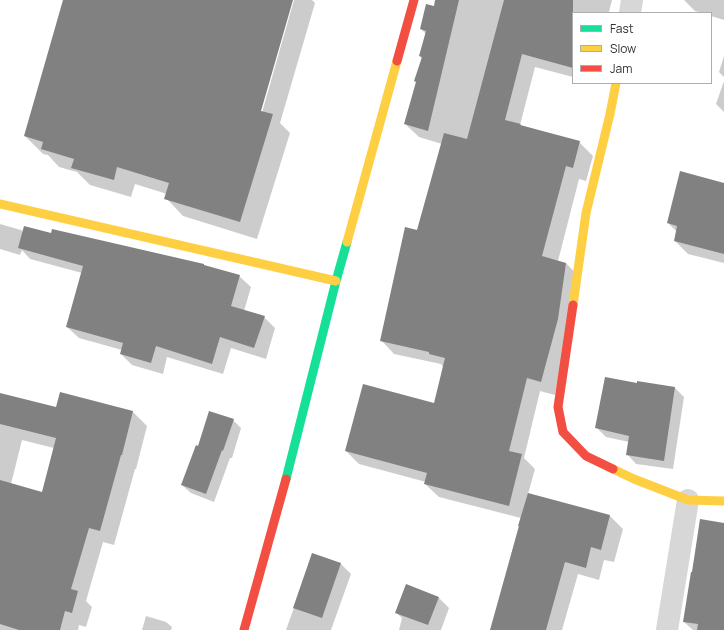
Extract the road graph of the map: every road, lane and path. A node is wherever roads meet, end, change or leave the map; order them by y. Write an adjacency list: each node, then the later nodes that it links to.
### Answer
1 (414, 0): 6 (street)
2 (632, 0): 3 (street)
3 (630, 12)
4 (616, 84): 7 (street)
5 (0, 204): 6 (street)
6 (336, 281): 9 (street)
7 (688, 500): 8 (street); 10 (street)
8 (724, 501)
9 (244, 630)
10 (667, 630)

